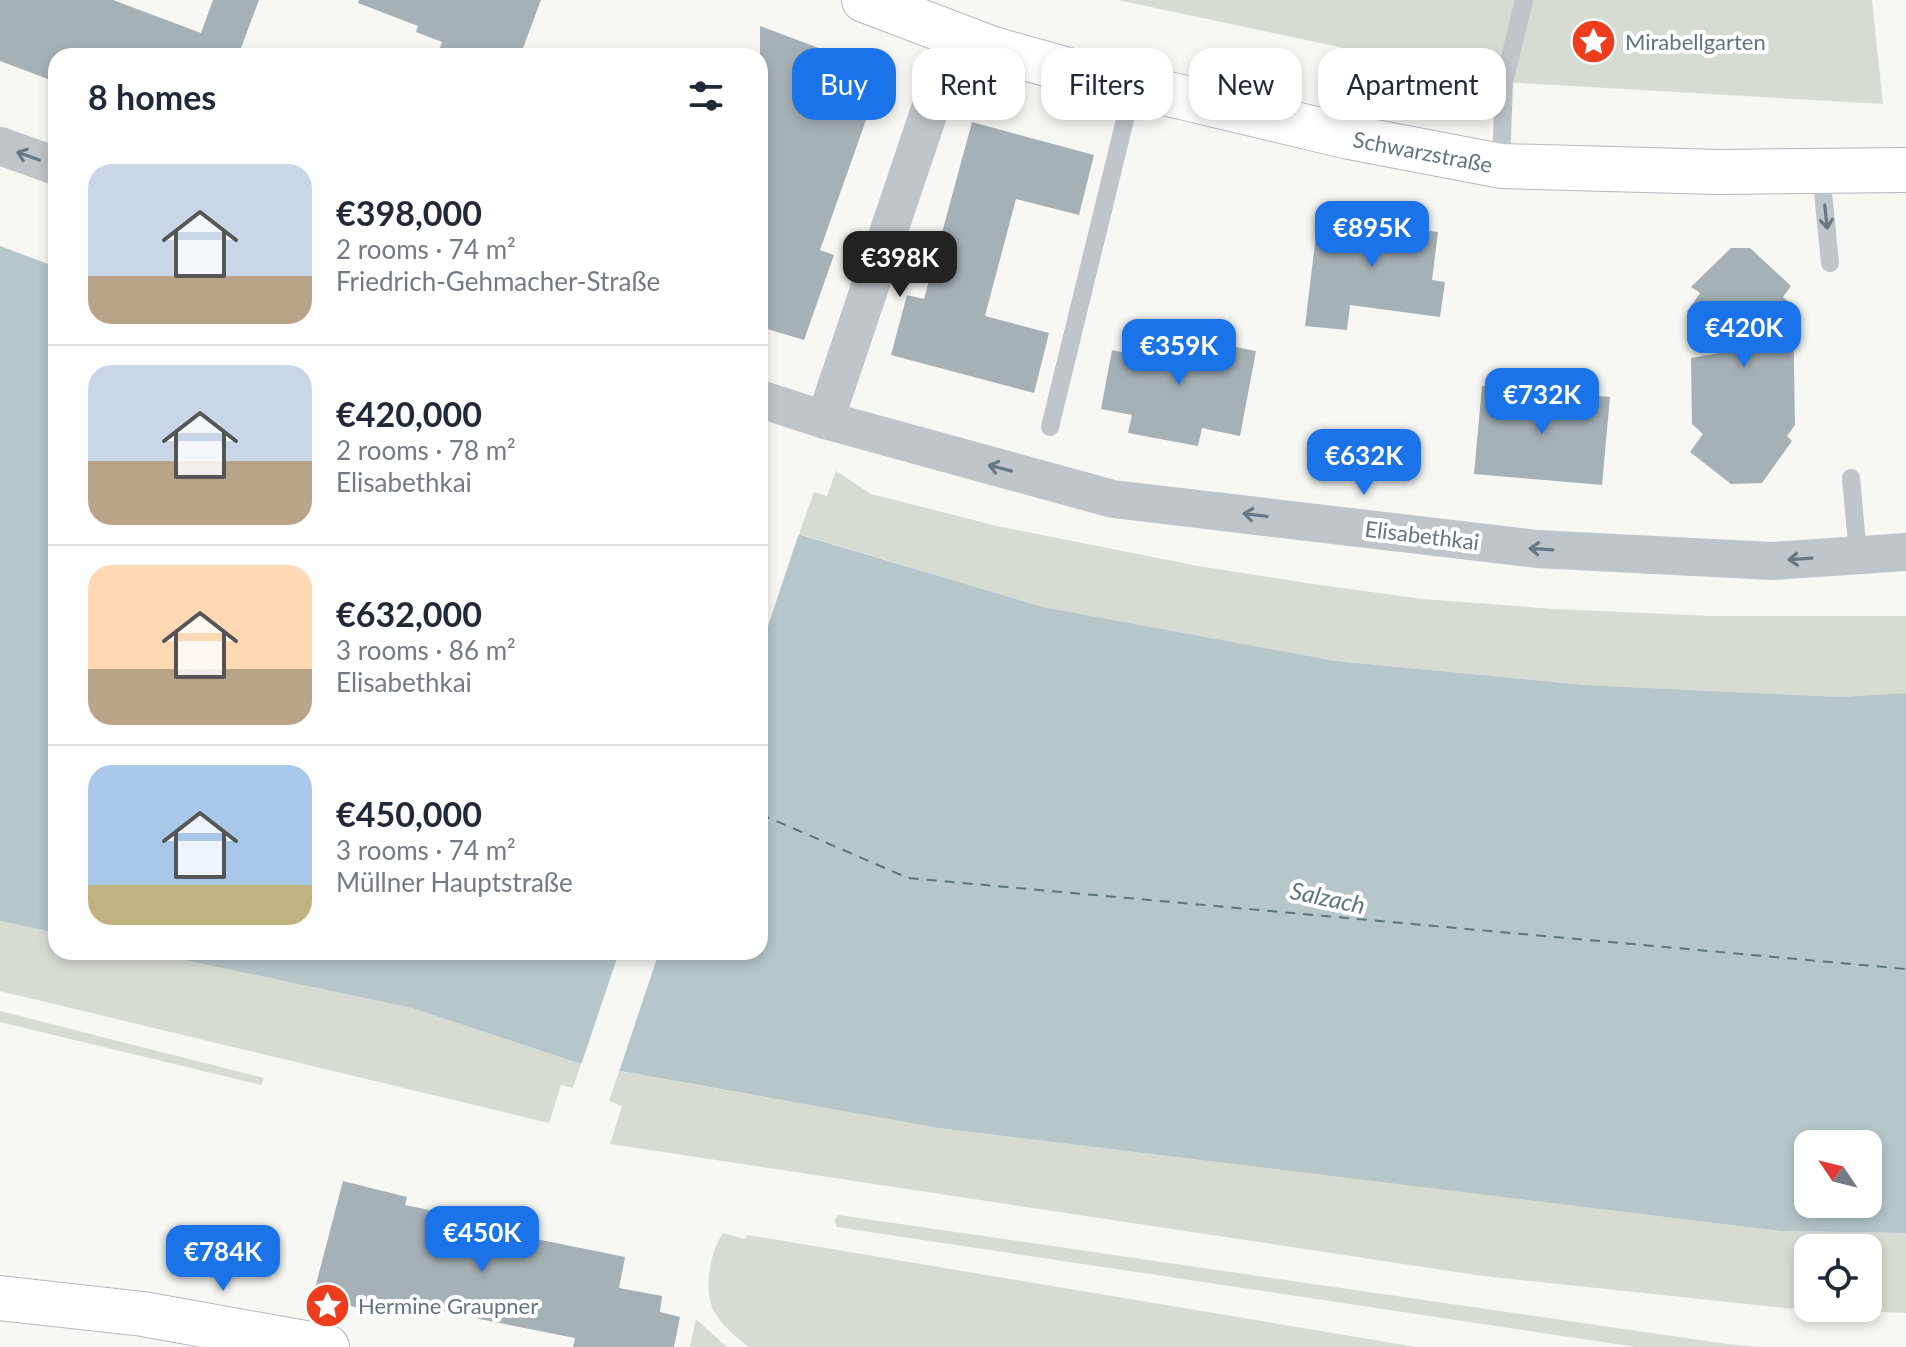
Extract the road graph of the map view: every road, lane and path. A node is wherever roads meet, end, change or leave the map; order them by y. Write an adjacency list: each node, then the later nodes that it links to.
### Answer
1 (864, 0): 3 (main road, Schwarzstraße)
2 (1524, 0): 9 (lane)
3 (955, 35): 4 (main road, Schwarzstraße); 14 (street)
4 (1041, 62)
5 (1173, 96): 9 (main road, Schwarzstraße)
6 (1125, 120): 15 (lane)
7 (0, 146): 8 (street, one-way to 7)
8 (48, 163)
9 (1501, 166): 11 (main road, Schwarzstraße)
10 (1906, 170): 11 (main road, Schwarzstraße)
11 (1821, 172): 12 (lane, one-way to 12)
12 (1830, 263)
13 (768, 402): 14 (street, Elisabethkai)
14 (825, 420): 18 (street, Elisabethkai, one-way to 14)
15 (1050, 427)
16 (1851, 478): 18 (lane)
17 (1906, 552): 18 (street, Elisabethkai)
18 (1858, 555)
19 (0, 1298): 20 (main road)
20 (327, 1347)

